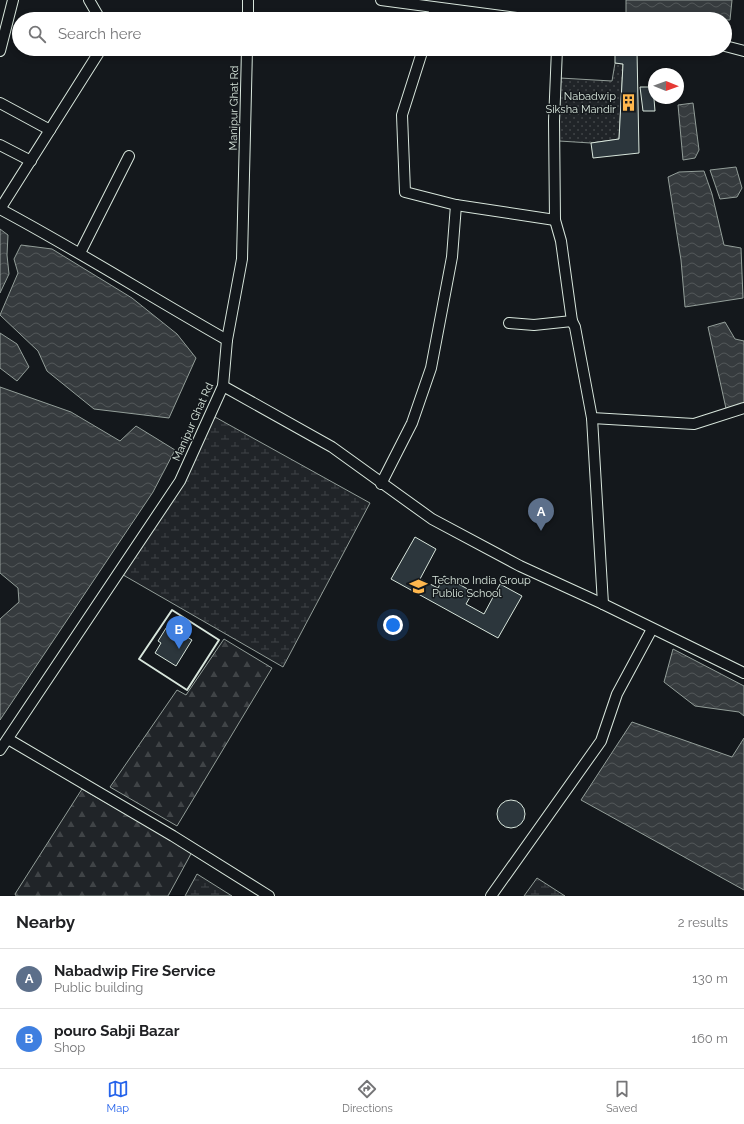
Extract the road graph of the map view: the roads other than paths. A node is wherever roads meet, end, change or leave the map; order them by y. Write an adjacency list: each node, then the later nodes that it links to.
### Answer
1 (13, 0): 12 (street)
2 (89, 0): 7 (street)
3 (248, 0): 8 (street)
4 (381, 0): 5 (street)
5 (406, 2): 6 (street)
6 (435, 8): 9 (street); 10 (street)
7 (96, 12)
8 (248, 12)
9 (434, 12)
10 (467, 12)
11 (732, 48): 13 (street)
12 (0, 51)
13 (744, 51)
14 (98, 56): 19 (street)
15 (247, 56): 29 (street, Manipur Ghat Rd)
16 (420, 56): 23 (street)
17 (557, 56): 25 (street)
18 (0, 102): 19 (street)
19 (50, 130): 22 (street)
20 (0, 145): 22 (street)
21 (129, 156): 26 (street)
22 (32, 161): 24 (street)
23 (456, 205): 25 (street); 33 (street)
24 (0, 209): 26 (street)
25 (555, 220): 27 (street)
26 (80, 253): 29 (street)
27 (572, 321): 28 (street); 32 (street)
28 (509, 323)
29 (227, 340): 30 (street, Manipur Ghat Rd)
30 (223, 386): 33 (street); 37 (street, Manipur Ghat Rd)
31 (744, 408): 32 (street)
32 (592, 418): 34 (street)
33 (382, 484): 34 (street)
34 (602, 604): 35 (street)
35 (652, 629): 36 (street); 40 (street)
36 (744, 673)
37 (8, 738): 38 (street, Manipur Ghat Rd); 39 (street)
38 (0, 750)
39 (269, 896)
40 (491, 896)

